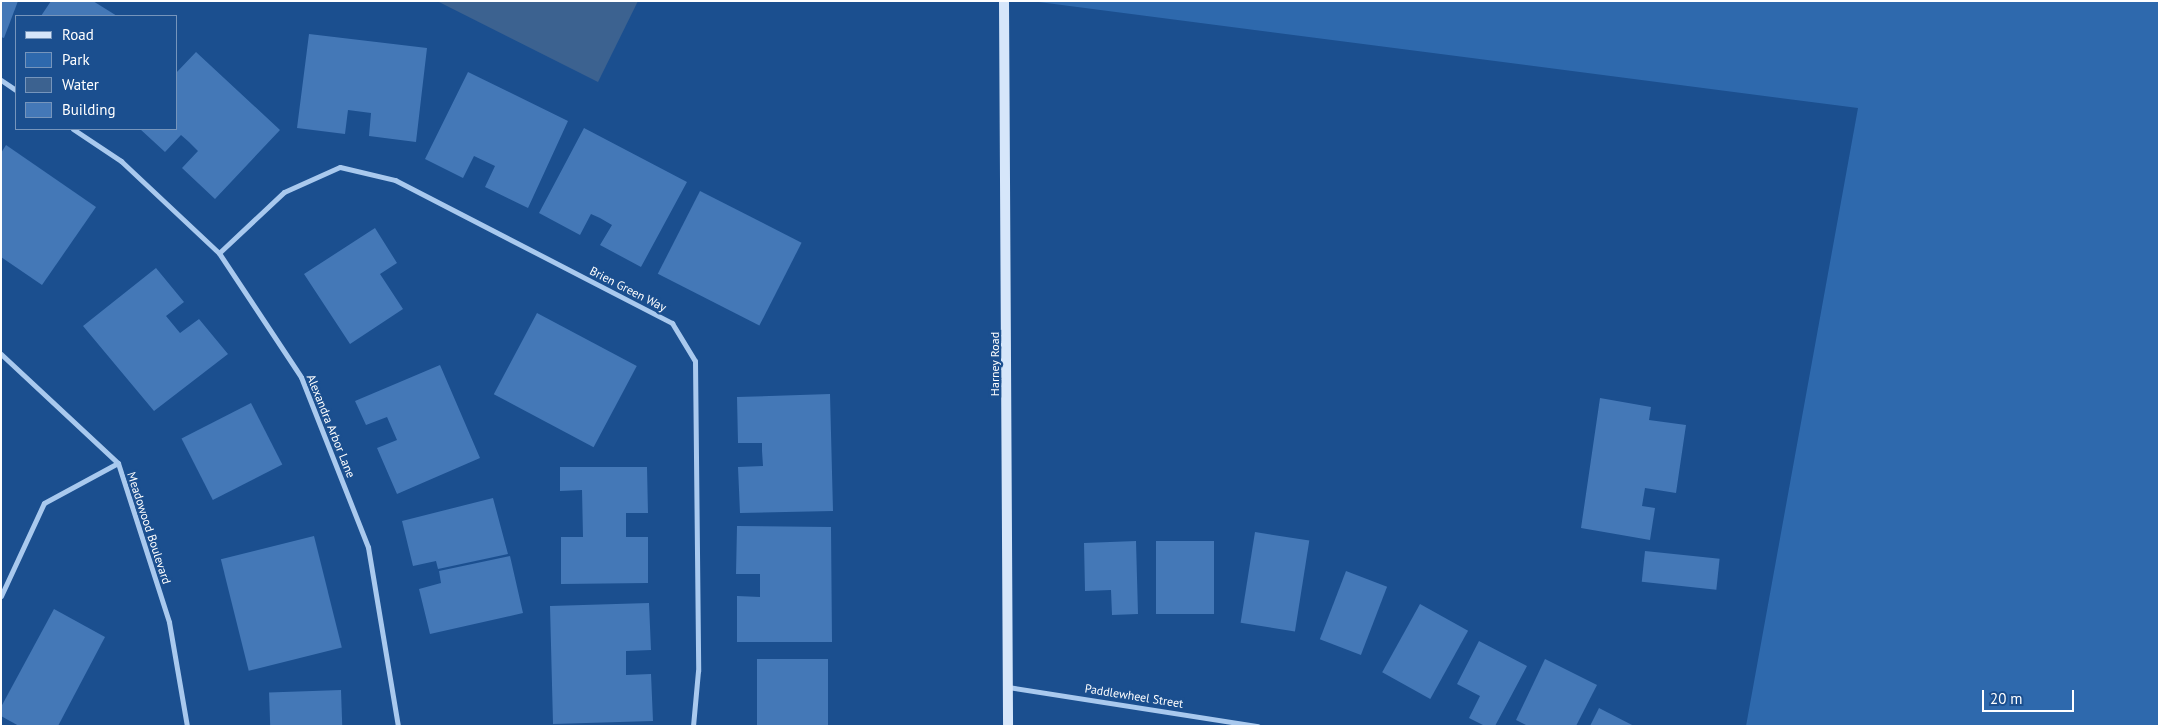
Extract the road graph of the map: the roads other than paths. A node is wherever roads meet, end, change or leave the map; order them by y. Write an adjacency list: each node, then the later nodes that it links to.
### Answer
1 (1004, 1): 9 (street, Harney Road)
2 (1, 80): 3 (street)
3 (15, 89)
4 (74, 130): 5 (street, Alexandra Arbor Lane)
5 (219, 254): 11 (street, Alexandra Arbor Lane); 12 (street, Brien Green Way)
6 (1, 354): 7 (street, Meadowood Boulevard)
7 (118, 463): 8 (street); 10 (street, Meadowood Boulevard)
8 (1, 596)
9 (1008, 687): 13 (street, Harney Road); 14 (street, Paddlewheel Street)
10 (187, 726)
11 (398, 726)
12 (693, 726)
13 (1008, 726)
14 (1258, 726)

